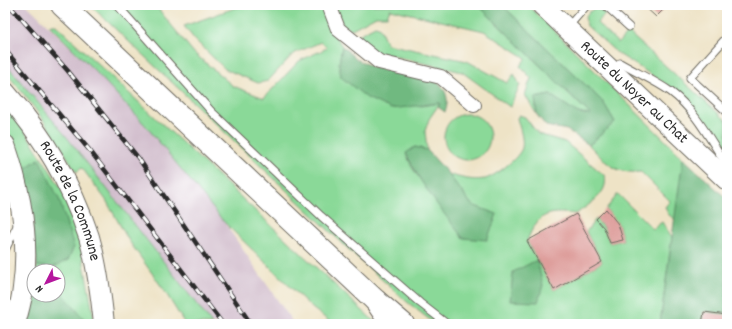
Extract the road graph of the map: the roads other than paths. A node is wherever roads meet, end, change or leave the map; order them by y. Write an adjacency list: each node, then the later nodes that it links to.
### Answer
1 (62, 5): 19 (main road)
2 (117, 5): 24 (lane)
3 (329, 5): 12 (street)
4 (542, 5): 8 (street, Route du Noyer au Chat)
5 (556, 5): 8 (street, Route du Noyer au Chat)
6 (587, 5): 8 (lane)
7 (605, 5): 9 (lane)
8 (570, 24): 15 (street, Route du Noyer au Chat); 16 (street, Route du Noyer au Chat)
9 (629, 27)
10 (727, 37): 13 (lane)
11 (5, 92): 21 (street, Route de la Commune)
12 (474, 105)
13 (727, 112)
14 (5, 146): 17 (street)
15 (727, 166)
16 (727, 180)
17 (23, 213): 18 (lane); 20 (street)
18 (5, 250)
19 (376, 301): 22 (main road); 23 (main road)
20 (15, 324)
21 (104, 324)
22 (391, 324)
23 (403, 324)
24 (447, 324)

